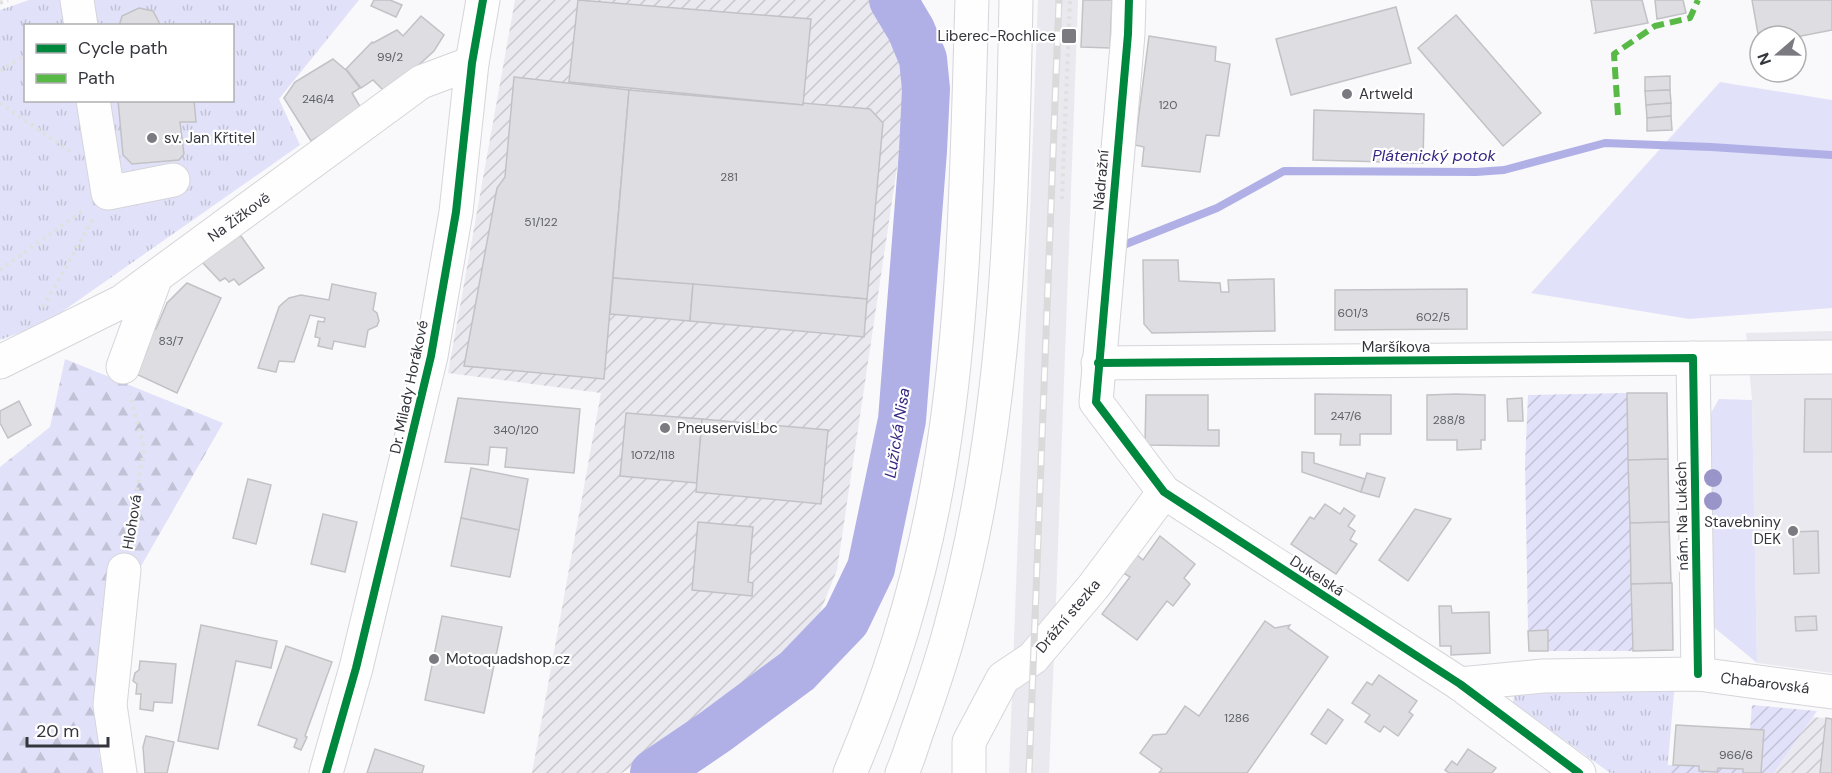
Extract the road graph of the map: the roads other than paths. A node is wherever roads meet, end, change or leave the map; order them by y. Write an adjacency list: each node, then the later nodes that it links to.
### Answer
1 (77, 0): 6 (main road)
2 (483, 0): 7 (main road, Dr. Milady Horákové)
3 (972, 0): 21 (main road)
4 (1016, 0): 24 (main road)
5 (1129, 0): 14 (main road, Nádražní)
6 (81, 24)
7 (472, 63): 10 (main road, Na Žižkově); 23 (main road, Dr. Milady Horákové)
8 (93, 102): 9 (main road)
9 (173, 180)
10 (155, 279): 13 (main road, Na Žižkově); 15 (main road)
11 (1832, 357): 12 (main road, Maršíkova)
12 (1693, 358): 14 (main road, Maršíkova); 18 (main road, nám. Na Lukách)
13 (0, 362)
14 (1098, 363): 16 (main road, Dukelská)
15 (123, 367)
16 (1164, 492): 19 (main road, Dukelská); 25 (main road, Drážní stezka)
17 (124, 570): 22 (main road, Hlohová)
18 (1698, 674): 19 (main road); 20 (main road, Chabarovská)
19 (1460, 684): 26 (main road, Dukelská)
20 (1832, 692)
21 (856, 760)
22 (120, 773)
23 (326, 773)
24 (902, 773)
25 (969, 773)
26 (1579, 773)

